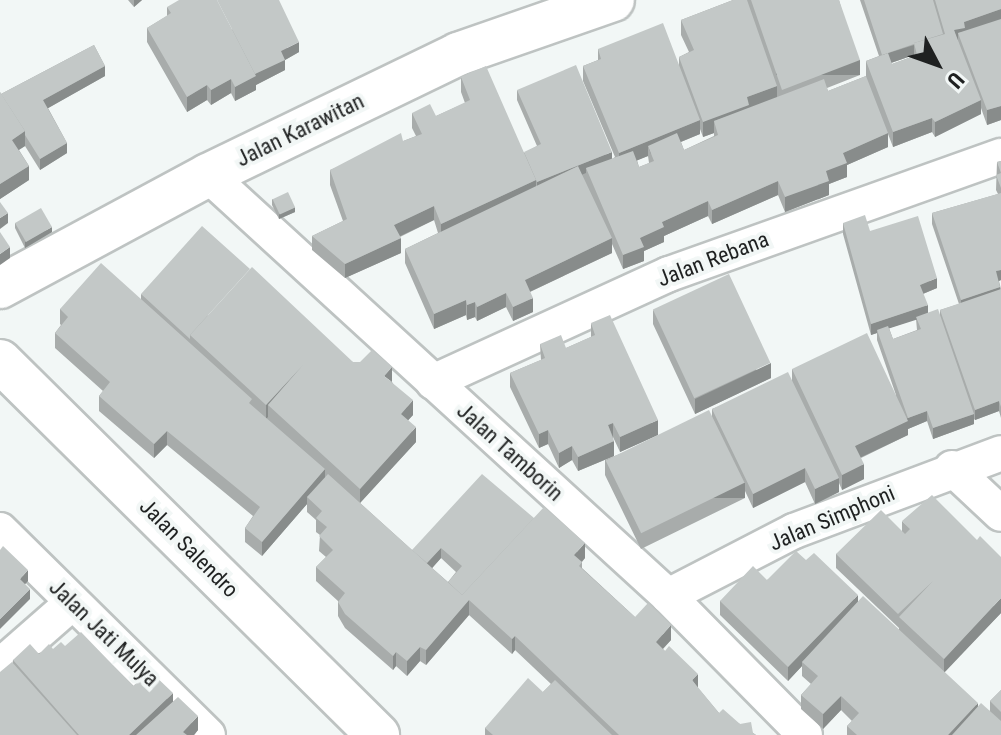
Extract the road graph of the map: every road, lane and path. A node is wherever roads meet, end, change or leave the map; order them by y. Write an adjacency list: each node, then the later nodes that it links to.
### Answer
1 (613, 0): 3 (street, Jalan Karawitan)
2 (1001, 156): 6 (street, Jalan Rebana)
3 (208, 175): 4 (street, Jalan Karawitan); 6 (street, Jalan Tamborin)
4 (0, 287)
5 (0, 361): 14 (street, Jalan Salendro)
6 (433, 382): 11 (street, Jalan Tamborin)
7 (1001, 453): 8 (street, Jalan Simphoni)
8 (952, 468): 9 (street); 11 (street, Jalan Simphoni)
9 (1001, 514)
10 (0, 530): 12 (street, Jalan Jati Mulya)
11 (668, 596): 16 (street, Jalan Tamborin)
12 (72, 603): 13 (street); 15 (street, Jalan Jati Mulya)
13 (0, 666)
14 (369, 733)
15 (208, 735)
16 (805, 735)

